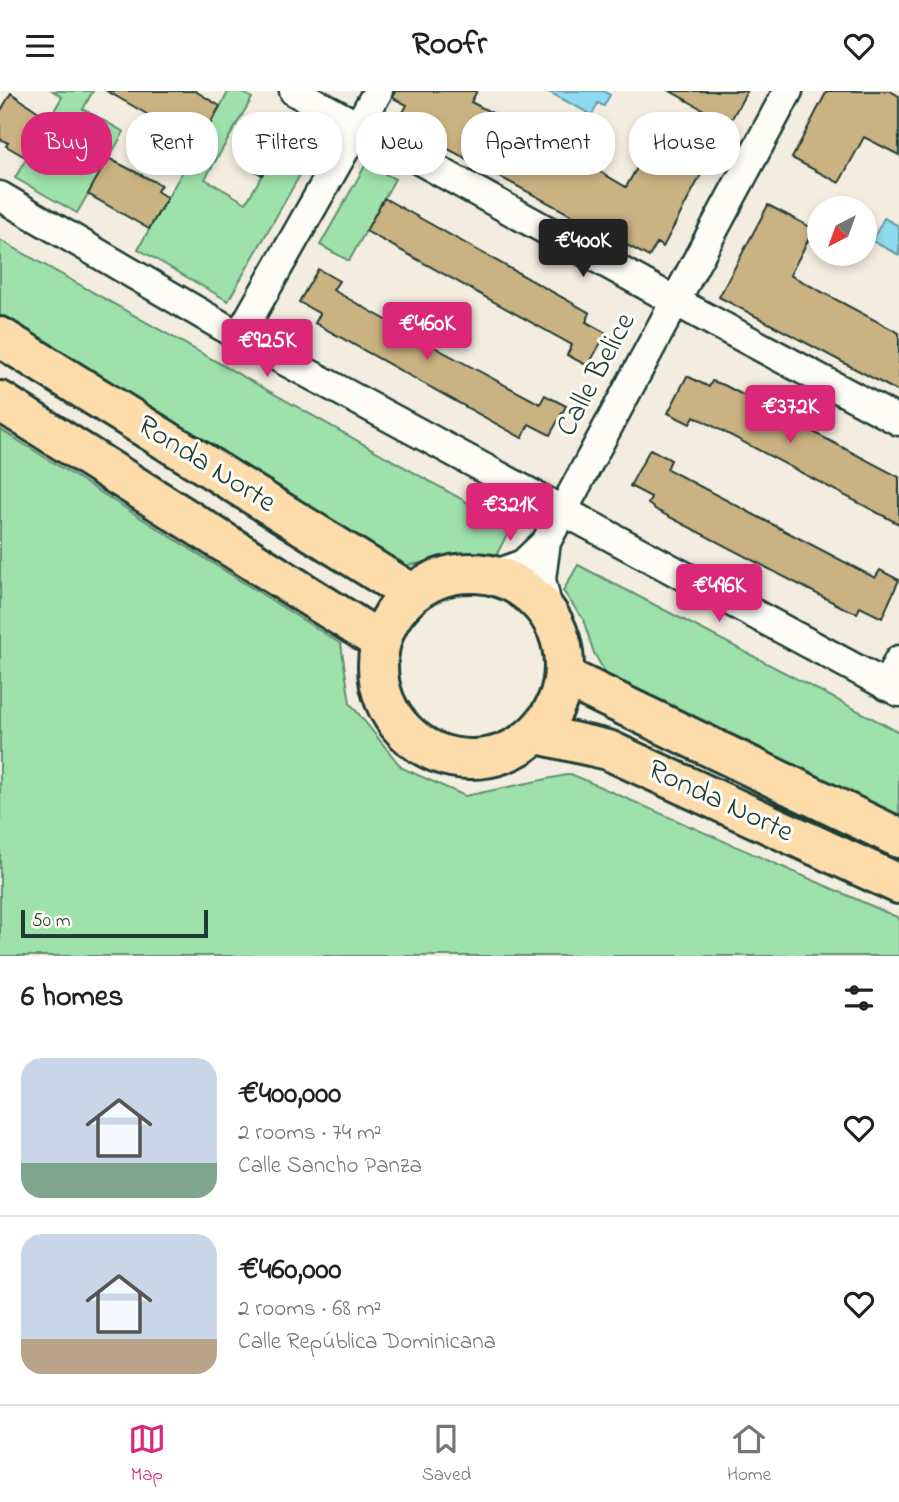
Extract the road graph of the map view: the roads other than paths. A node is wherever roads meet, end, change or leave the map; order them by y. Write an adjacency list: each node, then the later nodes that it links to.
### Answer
1 (294, 91): 5 (street)
2 (379, 91): 4 (street)
3 (788, 91): 9 (street, Calle Belice)
4 (367, 112)
5 (356, 127)
6 (356, 131): 10 (street)
7 (444, 175): 9 (street)
8 (0, 196): 10 (street)
9 (674, 301): 13 (street); 14 (street, Calle Belice)
10 (239, 336): 14 (street)
11 (0, 337): 17 (main road, Ronda Norte)
12 (0, 401): 19 (main road, Ronda Norte)
13 (899, 421)
14 (562, 512): 15 (street, Calle Belice); 22 (street)
15 (546, 542): 16 (street, Calle Belice); 18 (street, Calle Belice)
16 (494, 575): 17 (main road); 18 (main road)
17 (411, 593): 19 (main road)
18 (549, 615): 21 (main road)
19 (380, 641): 23 (main road)
20 (899, 660): 22 (street)
21 (565, 677): 23 (main road); 24 (main road, Ronda Norte)
22 (892, 689)
23 (537, 734): 25 (main road, Ronda Norte)
24 (899, 838)
25 (899, 884)

